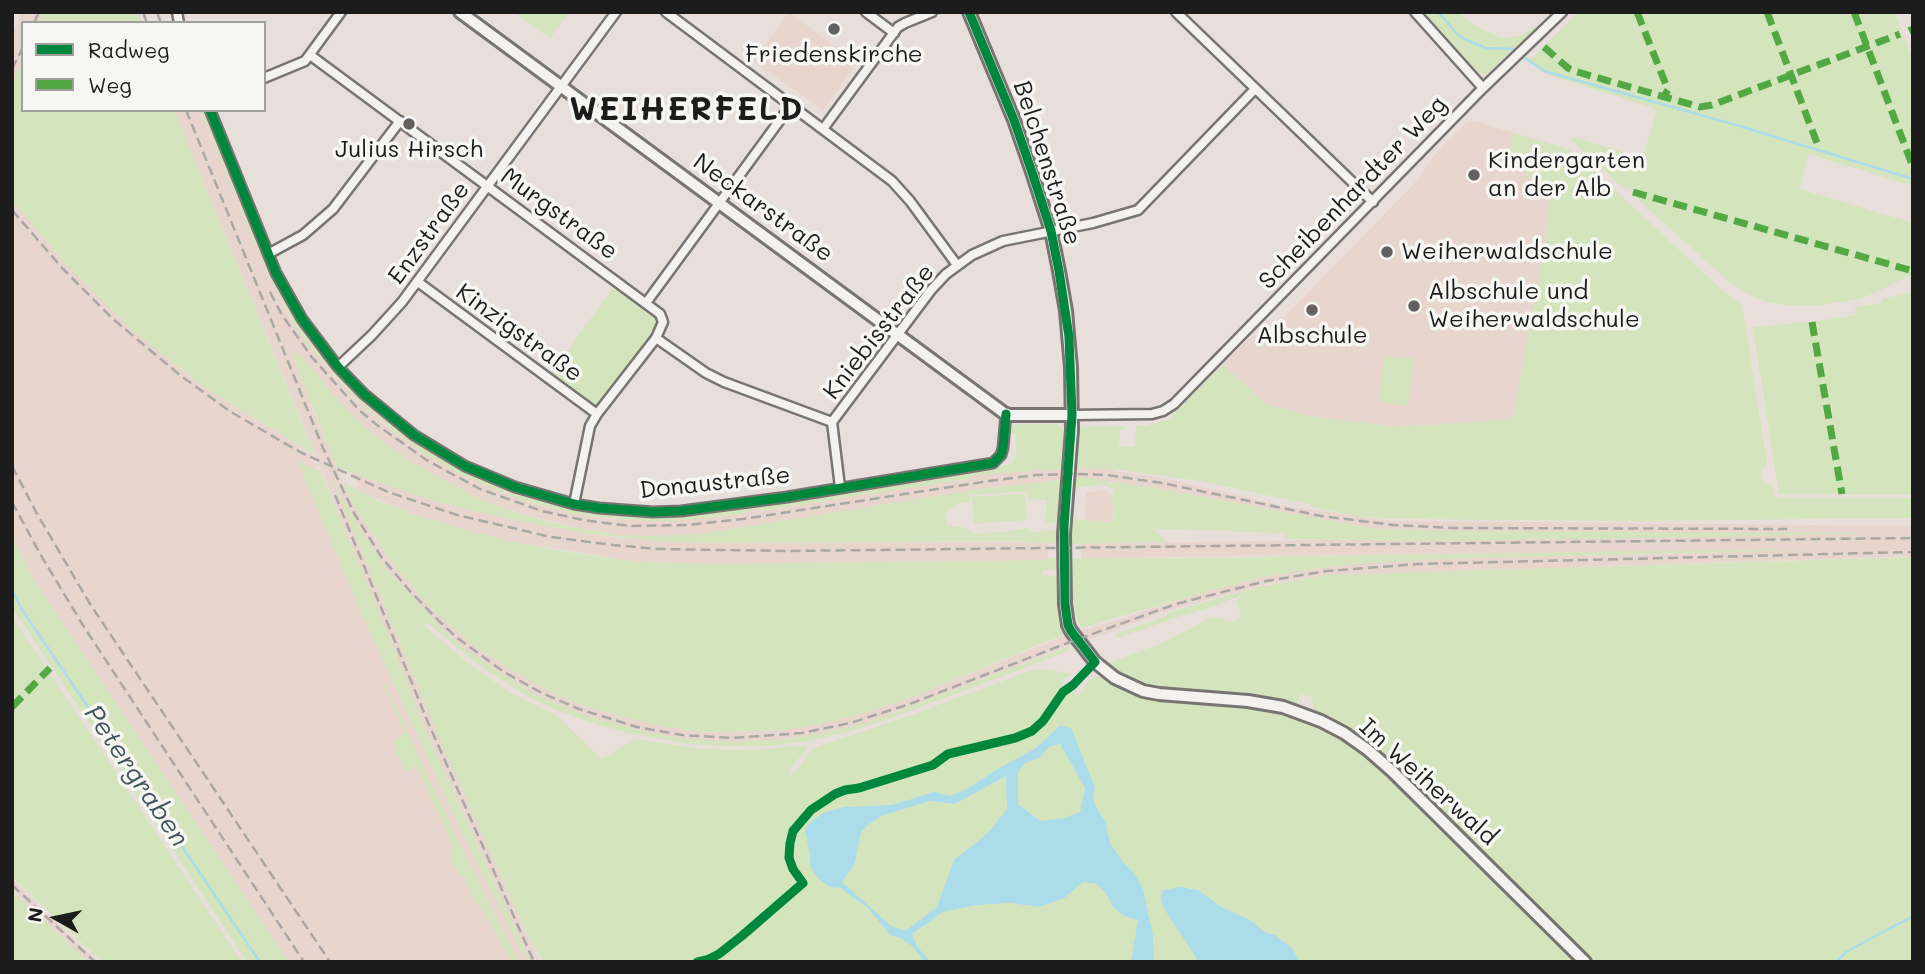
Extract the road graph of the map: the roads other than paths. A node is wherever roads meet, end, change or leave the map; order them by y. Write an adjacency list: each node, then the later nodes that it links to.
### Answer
1 (341, 12): 12 (street)
2 (460, 12): 14 (street, Neckarstraße)
3 (616, 12): 14 (street, Enzstraße)
4 (666, 12): 17 (street)
5 (866, 12): 11 (street)
6 (932, 12): 11 (street)
7 (969, 12): 24 (street, Belchenstraße)
8 (1177, 12): 16 (street)
9 (1415, 12): 15 (street)
10 (1562, 12): 15 (street, Scheibenhardter Weg)
11 (894, 33): 20 (street)
12 (310, 55): 13 (street); 19 (street, Murgstraße)
13 (266, 77)
14 (560, 86): 21 (street, Enzstraße); 22 (street, Neckarstraße)
15 (1483, 88): 23 (street, Scheibenhardter Weg)
16 (1255, 89): 23 (street); 24 (street, Kniebisstraße)
17 (791, 105): 20 (street); 22 (street)
18 (210, 112): 25 (street, Donaustraße)
19 (400, 121): 21 (street, Murgstraße); 25 (street)
20 (823, 128): 26 (street)
21 (488, 186): 27 (street, Enzstraße); 28 (street, Murgstraße)
22 (720, 202): 28 (street); 29 (street, Neckarstraße)
23 (1373, 202): 34 (street, Scheibenhardter Weg)
24 (1051, 231): 26 (street, Kniebisstraße); 34 (street, Belchenstraße)
25 (268, 254): 31 (street, Donaustraße)
26 (957, 265): 29 (street, Kniebisstraße)
27 (418, 282): 31 (street, Enzstraße); 32 (street, Kinzigstraße)
28 (646, 303): 30 (street)
29 (899, 335): 33 (street, Neckarstraße); 35 (street, Kniebisstraße)
30 (656, 338): 32 (street); 35 (street)
31 (338, 367): 37 (street, Donaustraße)
32 (597, 414): 37 (street)
33 (1006, 414): 34 (street); 36 (street, Donaustraße)
34 (1072, 415): 38 (street, Im Weiherwald)
35 (832, 422): 36 (street, Kniebisstraße)
36 (840, 488): 37 (street, Donaustraße)
37 (574, 504)
38 (1585, 962)

